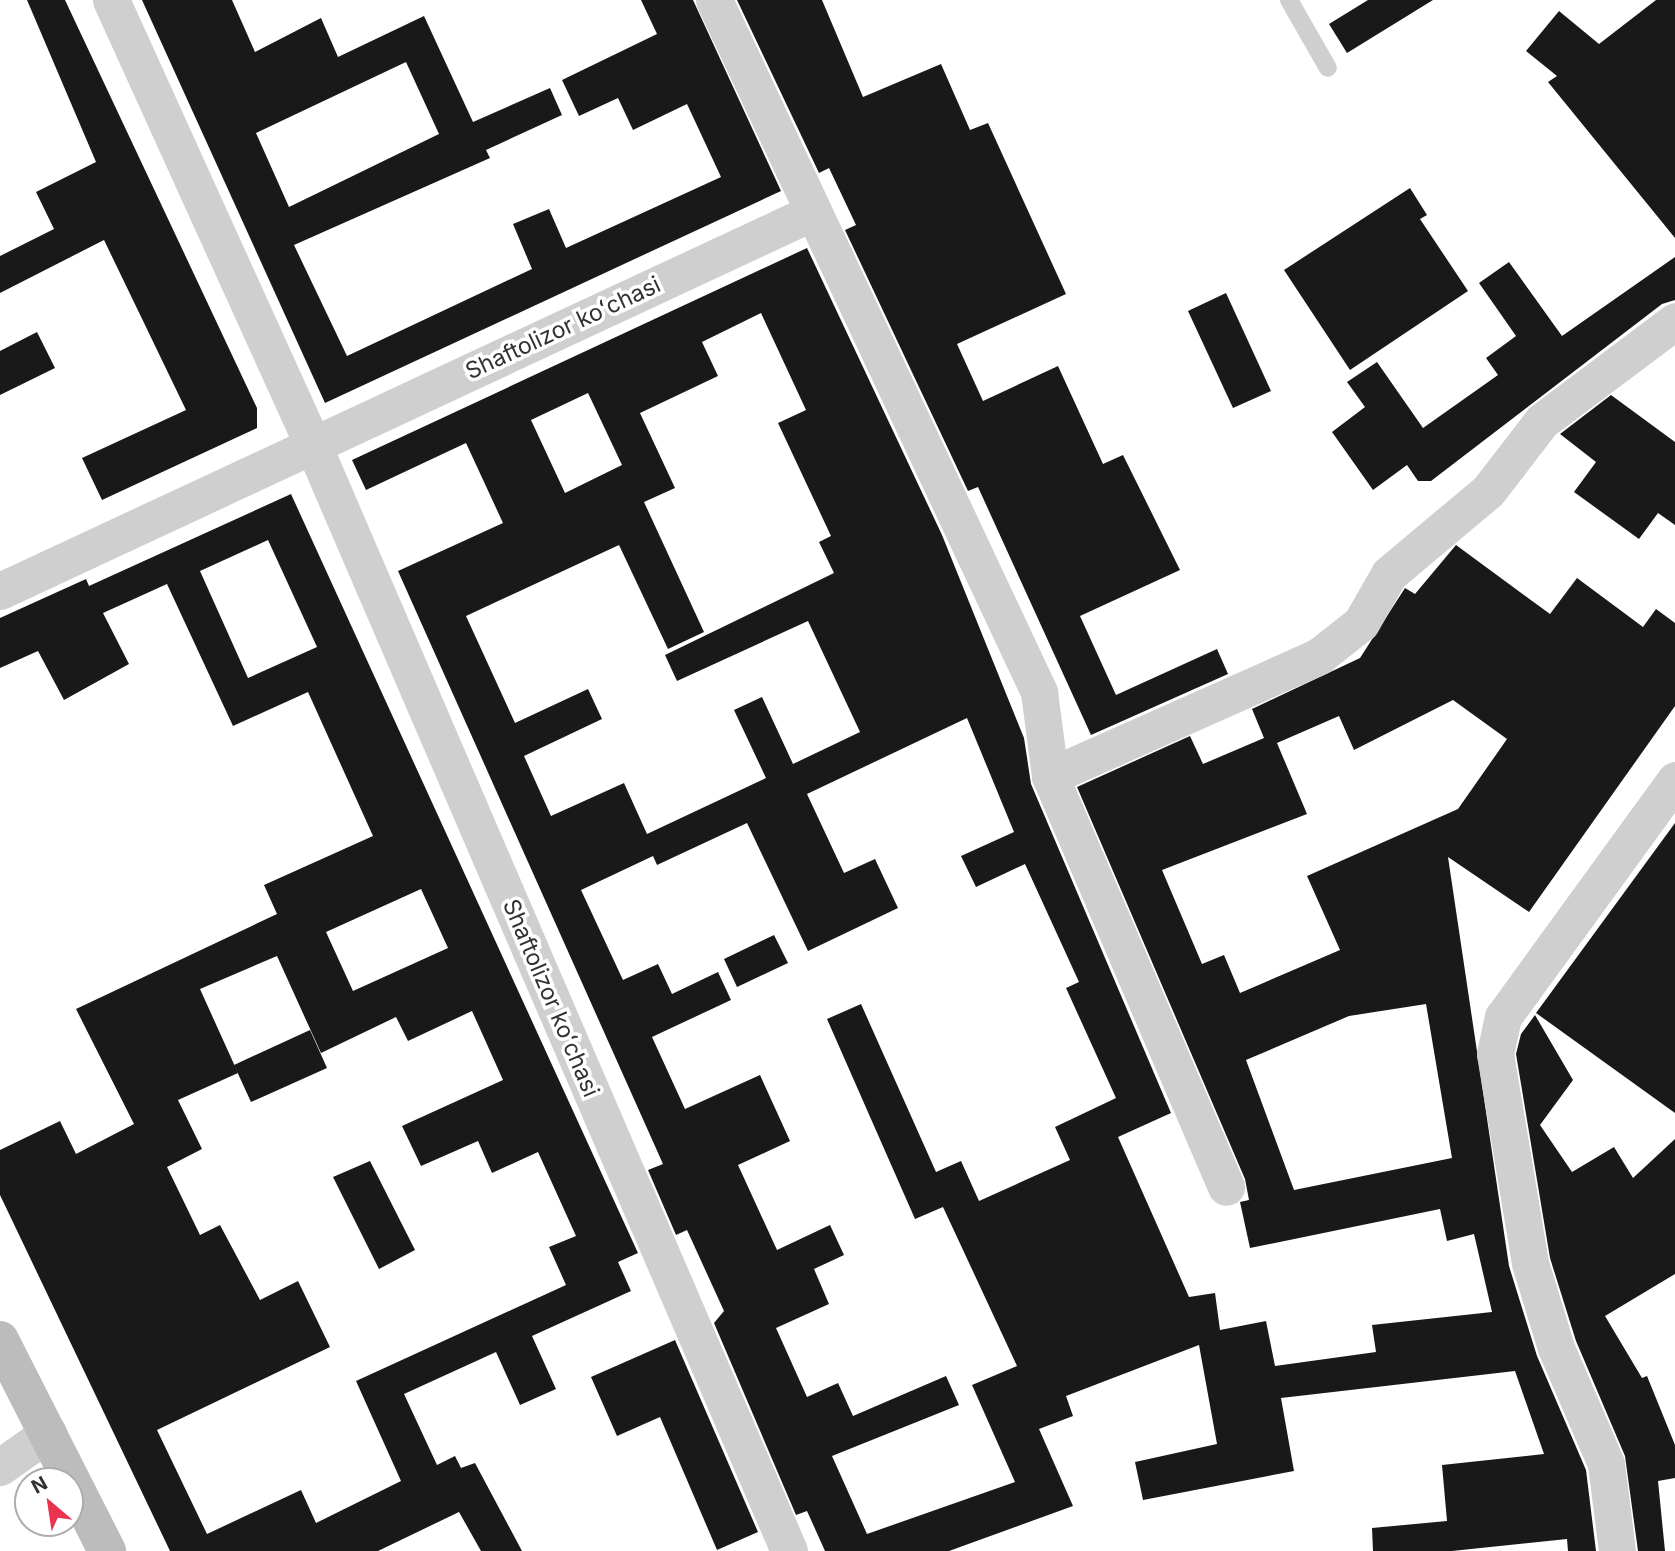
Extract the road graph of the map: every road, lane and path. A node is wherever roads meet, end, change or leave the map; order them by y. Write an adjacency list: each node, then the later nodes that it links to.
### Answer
1 (111, 0): 7 (street, Shaftolizor koʻchasi)
2 (714, 0): 5 (street)
3 (1289, 0): 4 (lane)
4 (1328, 68)
5 (813, 212): 7 (street, Shaftolizor koʻchasi); 9 (street)
6 (1675, 321): 9 (street)
7 (313, 445): 8 (street, Shaftolizor koʻchasi); 16 (street, Shaftolizor koʻchasi)
8 (0, 591)
9 (1051, 776): 11 (street)
10 (1675, 780): 17 (street)
11 (1226, 1187)
12 (0, 1340): 13 (main road)
13 (48, 1433): 14 (street); 15 (main road)
14 (0, 1467)
15 (107, 1551)
16 (789, 1551)
17 (1617, 1551)

